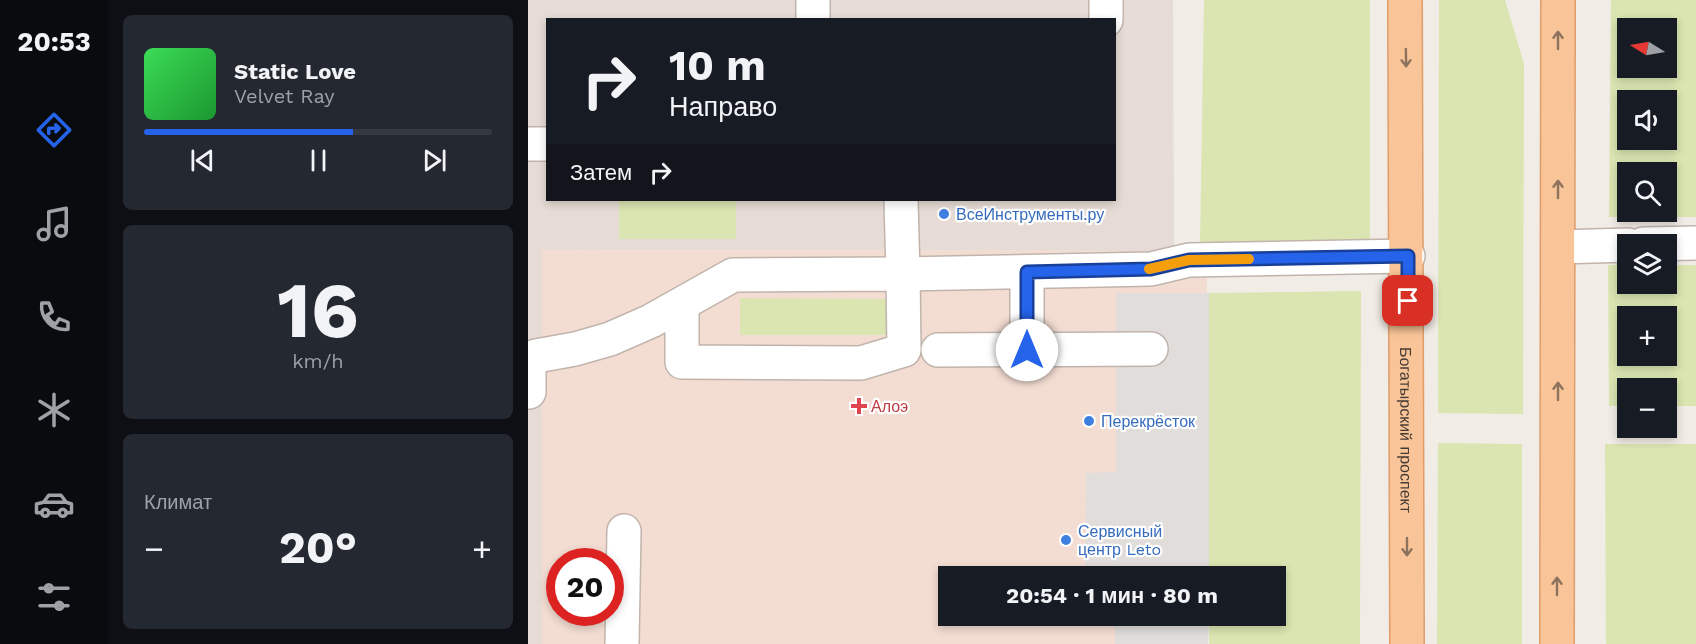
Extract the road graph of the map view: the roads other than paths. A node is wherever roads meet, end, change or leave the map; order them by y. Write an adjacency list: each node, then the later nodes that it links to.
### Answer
1 (813, 0): 5 (lane)
2 (1106, 0): 6 (lane)
3 (1405, 0): 14 (main road, Богатырский проспект, one-way to 14)
4 (1558, 0): 13 (main road, one-way to 4)
5 (813, 18)
6 (1106, 18)
7 (528, 144): 8 (lane)
8 (546, 144)
9 (901, 201): 16 (lane)
10 (1677, 243): 11 (lane)
11 (1696, 243)
12 (1617, 245): 13 (lane)
13 (1558, 248): 25 (main road, one-way to 13)
14 (1408, 256): 15 (lane); 24 (main road, Богатырский проспект, one-way to 24)
15 (1027, 272): 16 (lane); 19 (lane)
16 (903, 274): 17 (lane); 17 (lane)
17 (682, 304): 21 (lane)
18 (938, 350): 19 (lane)
19 (1027, 350): 20 (lane)
20 (1151, 350)
21 (529, 392)
22 (624, 531): 23 (lane)
23 (622, 644)
24 (1407, 644)
25 (1557, 644)

